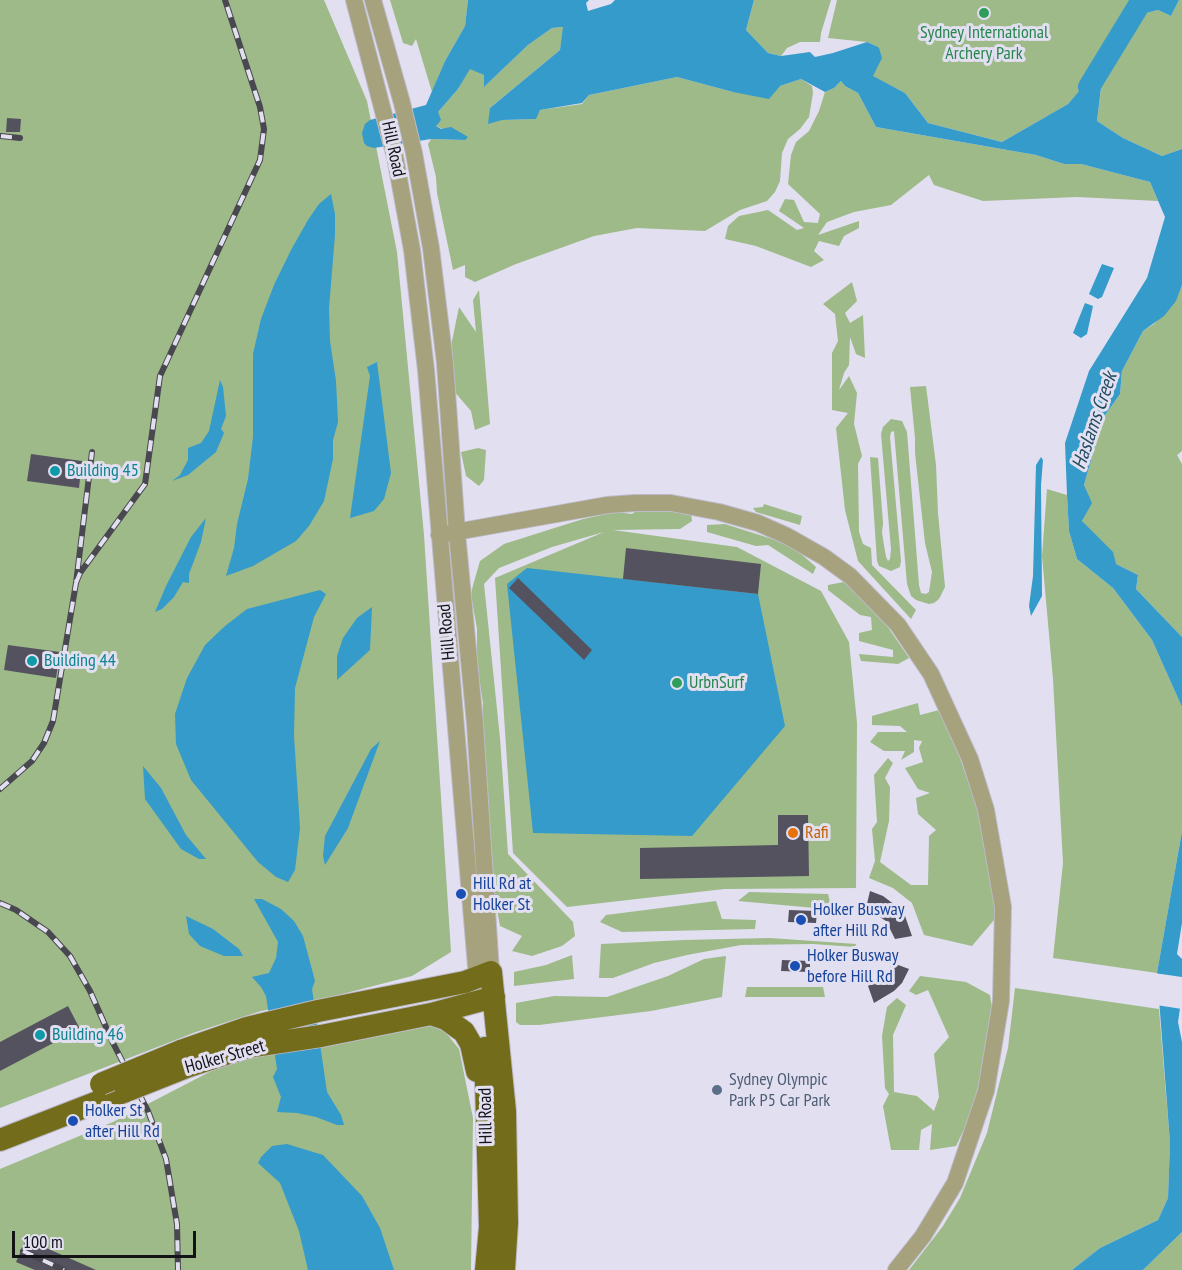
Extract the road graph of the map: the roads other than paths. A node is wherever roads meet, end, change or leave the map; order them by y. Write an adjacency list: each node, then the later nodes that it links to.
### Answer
1 (354, 0): 4 (street, Hill Road)
2 (373, 0): 3 (street, Hill Road)
3 (457, 533): 4 (street); 5 (street, Hill Road); 14 (street)
4 (439, 535): 5 (street, Hill Road)
5 (486, 987): 6 (main road, Holker Street); 7 (main road, Holker Street); 9 (main road, Hill Road); 13 (main road, Hill Road)
6 (431, 1014): 7 (main road, Holker Street); 9 (main road)
7 (247, 1037): 8 (main road, Holker Street)
8 (185, 1059): 10 (main road, Holker Street, bridge); 11 (main road, Holker Street, bridge)
9 (486, 1120): 12 (main road, Hill Road)
10 (0, 1124)
11 (0, 1140)
12 (486, 1270)
13 (504, 1270)
14 (896, 1270)

